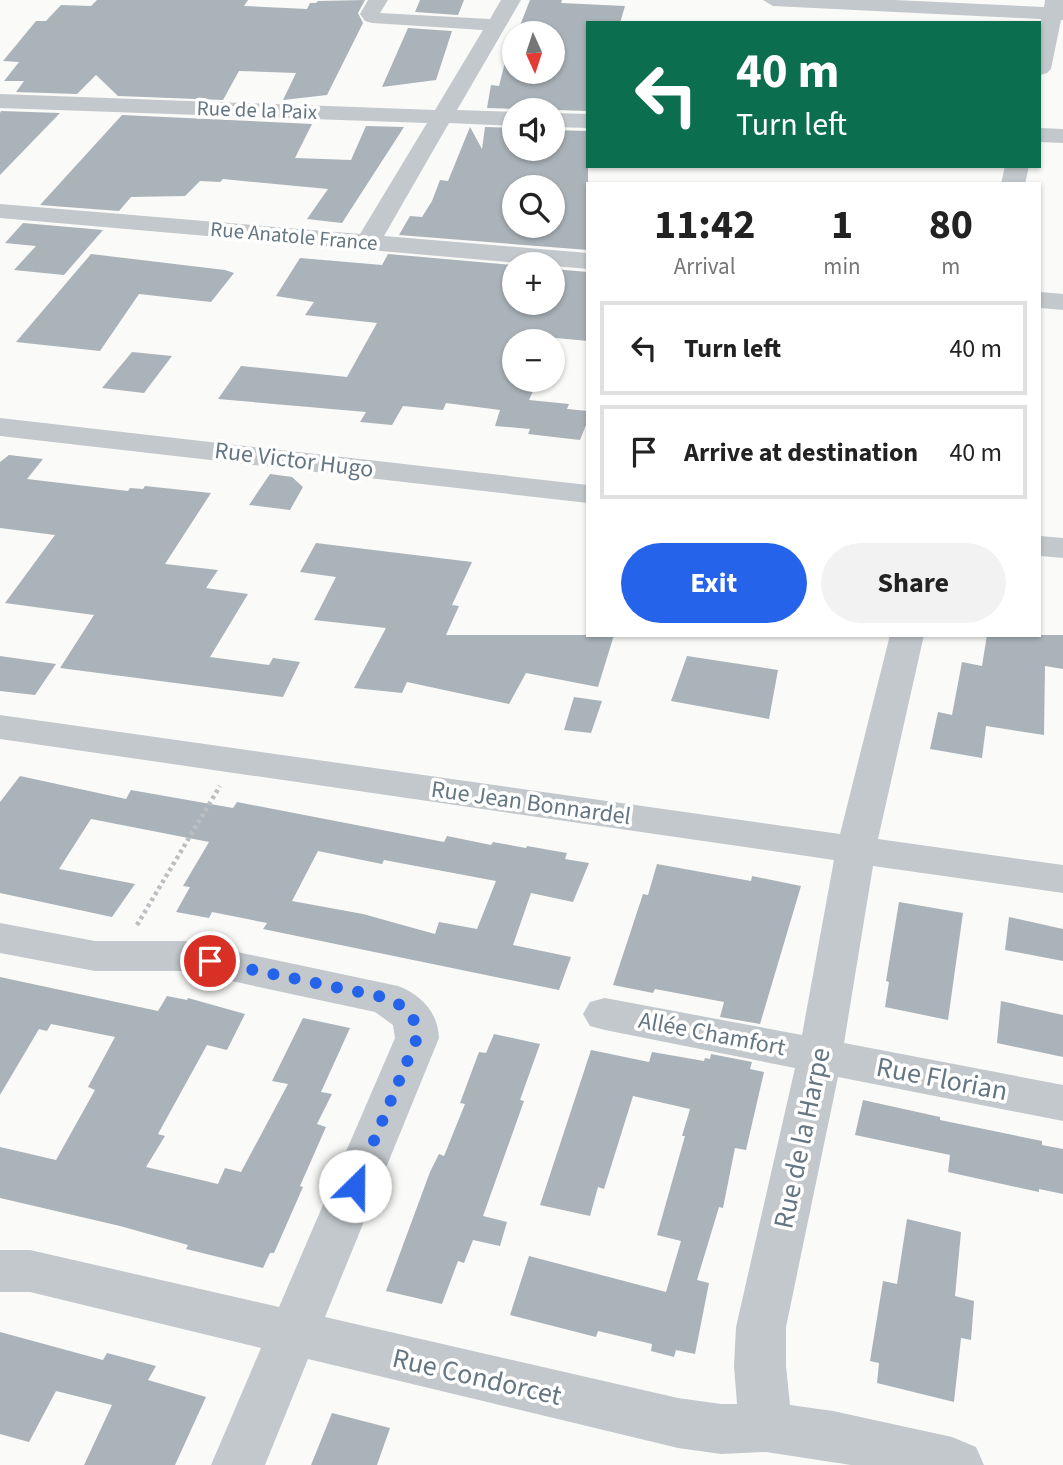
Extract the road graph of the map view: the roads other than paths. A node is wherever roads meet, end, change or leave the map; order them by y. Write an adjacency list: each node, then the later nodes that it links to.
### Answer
1 (378, 0): 6 (street)
2 (511, 0): 6 (street)
3 (773, 0): 5 (street)
4 (1057, 9): 5 (street); 7 (street)
5 (942, 15)
6 (496, 25): 9 (street)
7 (1041, 65)
8 (0, 101): 9 (street, Rue de la Paix)
9 (441, 116): 10 (street, Rue de la Paix); 16 (street)
10 (502, 118)
11 (565, 120): 12 (street)
12 (586, 121)
13 (1041, 135): 14 (street)
14 (1063, 136)
15 (0, 211): 16 (street, Rue Anatole France)
16 (368, 242): 17 (street, Rue Anatole France)
17 (586, 261)
18 (1041, 300): 19 (street)
19 (1063, 302)
20 (0, 427): 21 (street, Rue Victor Hugo)
21 (586, 494)
22 (1041, 545): 23 (street)
23 (1063, 548)
24 (906, 637): 26 (street, Rue de la Harpe)
25 (0, 727): 26 (street, Rue Jean Bonnardel)
26 (856, 850): 27 (street, Rue Jean Bonnardel); 30 (street, Rue de la Harpe)
27 (1063, 879)
28 (0, 938): 33 (street)
29 (604, 1014): 30 (street, Allée Chamfort)
30 (820, 1055): 31 (street, Rue Florian); 34 (street, Rue de la Harpe)
31 (1063, 1103)
32 (0, 1271): 33 (street, Rue Condorcet)
33 (292, 1334): 34 (street, Rue Condorcet); 35 (street)
34 (766, 1427): 36 (street, Rue Condorcet)
35 (238, 1465)
36 (957, 1465)

